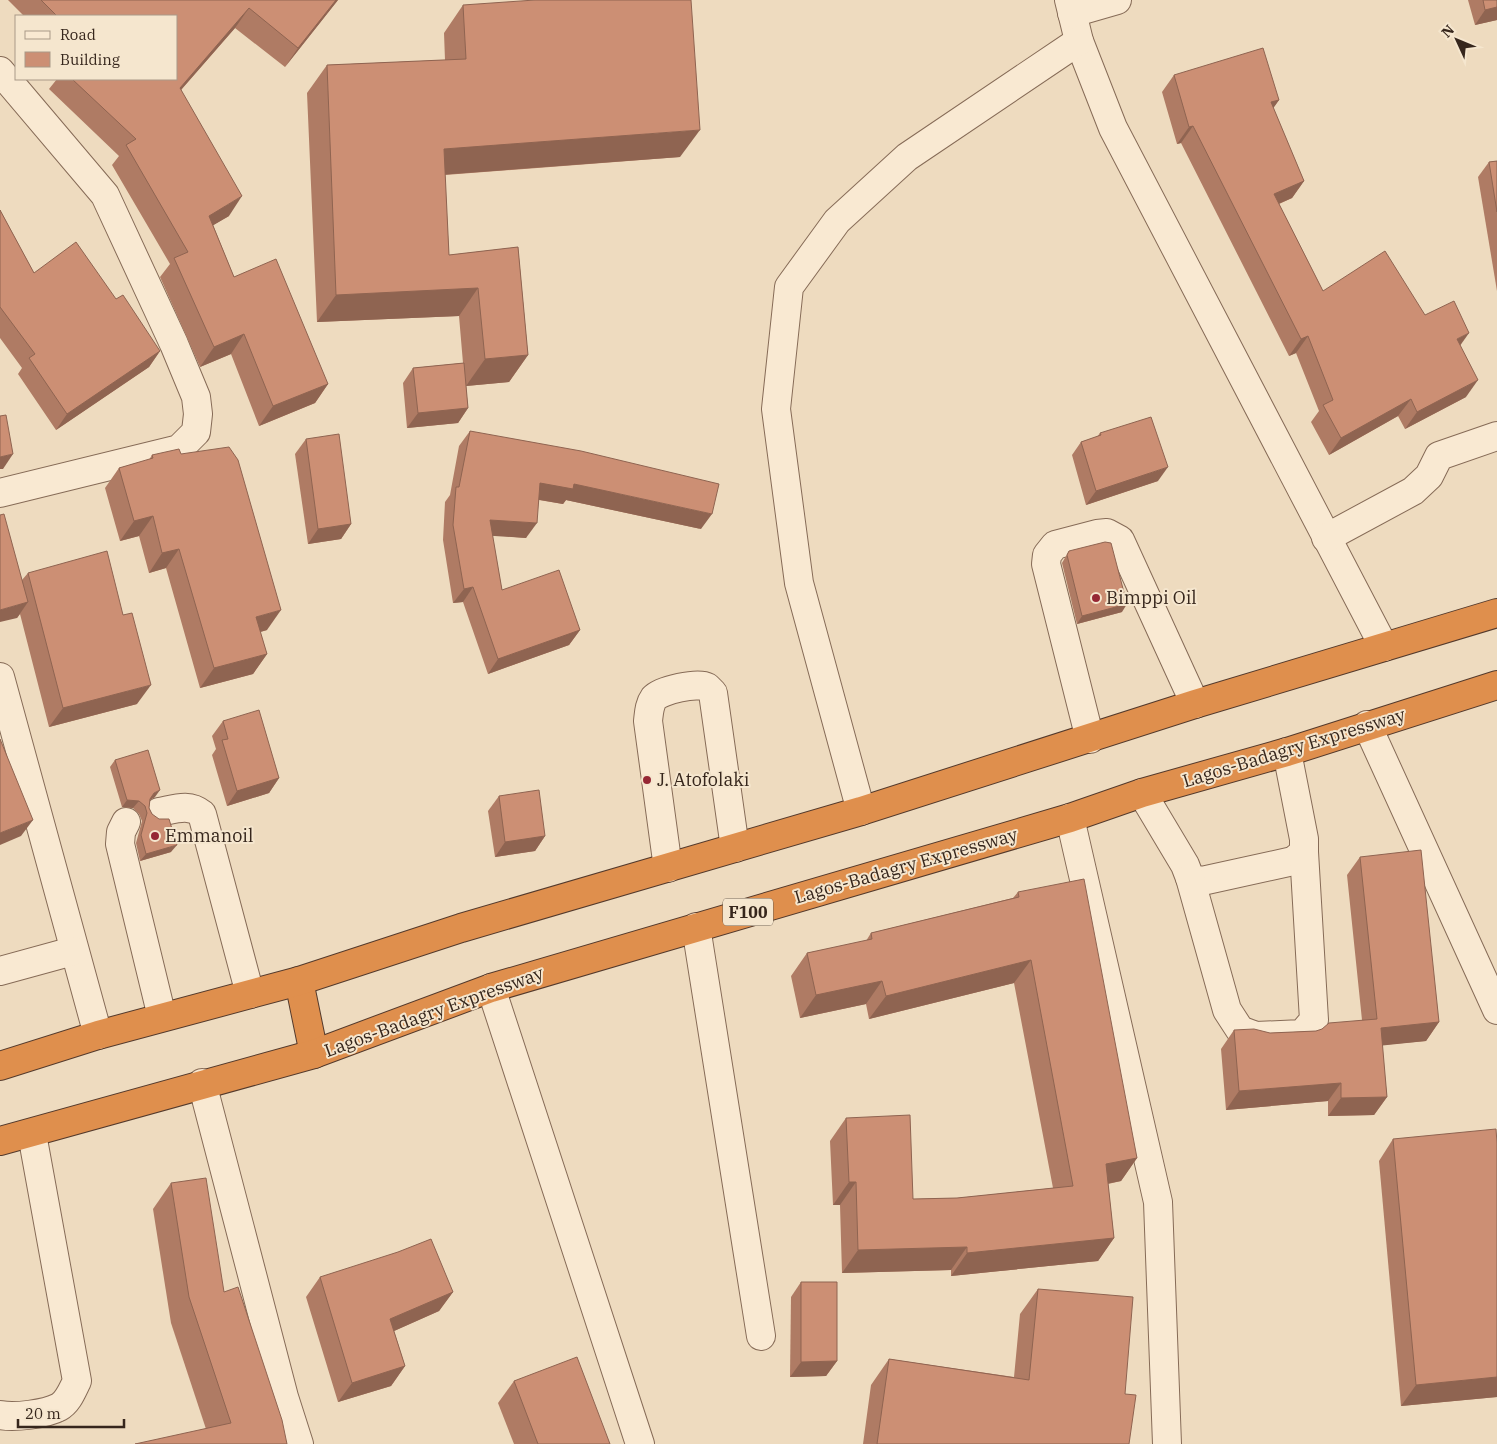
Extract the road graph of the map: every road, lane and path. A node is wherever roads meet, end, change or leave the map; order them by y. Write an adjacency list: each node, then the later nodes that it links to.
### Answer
1 (1117, 0): 2 (street)
2 (1071, 6): 3 (street)
3 (1079, 41): 7 (street); 18 (street)
4 (0, 71): 6 (street)
5 (1497, 436): 7 (street)
6 (0, 493)
7 (1326, 538): 9 (street)
8 (1497, 613): 9 (highway)
9 (1384, 647): 12 (highway)
10 (0, 677): 26 (street)
11 (1497, 686): 13 (highway, Lagos-Badagry Expressway / F100)
12 (1195, 704): 14 (highway); 14 (street)
13 (1367, 725): 15 (highway, Lagos-Badagry Expressway / F100); 31 (street)
14 (1090, 740): 18 (highway)
15 (1287, 752): 16 (highway, Lagos-Badagry Expressway / F100); 22 (street)
16 (1142, 793): 19 (highway, Lagos-Badagry Expressway / F100); 24 (street)
17 (159, 812): 30 (street)
18 (861, 812): 21 (highway)
19 (1070, 818): 25 (highway, Lagos-Badagry Expressway / F100); 43 (street)
20 (126, 822): 32 (street)
21 (735, 848): 23 (highway); 23 (street)
22 (1304, 852): 24 (street); 24 (street)
23 (668, 868): 28 (highway)
24 (1190, 878)
25 (696, 927): 29 (highway, Lagos-Badagry Expressway / F100); 39 (street)
26 (73, 950): 27 (street); 33 (street)
27 (0, 971)
28 (299, 980): 30 (highway); 34 (highway)
29 (491, 988): 34 (highway, Lagos-Badagry Expressway / F100); 42 (street)
30 (250, 994): 32 (highway)
31 (1497, 1010)
32 (162, 1017): 33 (highway)
33 (98, 1035): 35 (highway)
34 (314, 1054): 36 (highway, Lagos-Badagry Expressway / F100)
35 (0, 1066)
36 (202, 1083): 37 (highway, Lagos-Badagry Expressway / F100); 41 (street)
37 (32, 1134): 38 (highway, Lagos-Badagry Expressway / F100); 40 (street)
38 (0, 1141)
39 (761, 1336)
40 (0, 1415)
41 (299, 1444)
42 (640, 1444)
43 (1167, 1444)

